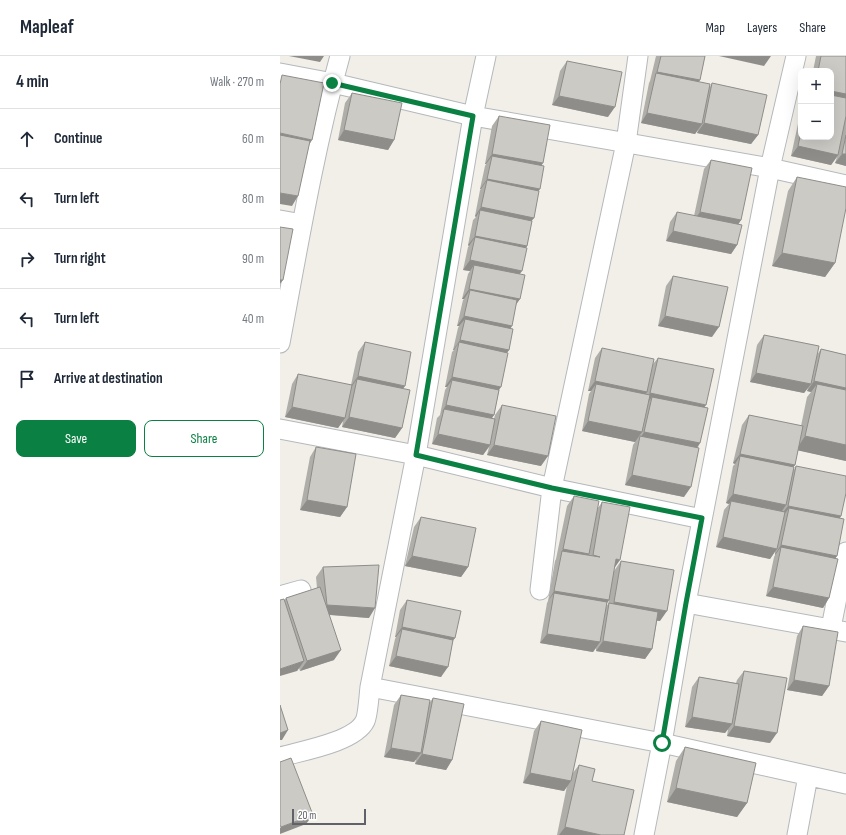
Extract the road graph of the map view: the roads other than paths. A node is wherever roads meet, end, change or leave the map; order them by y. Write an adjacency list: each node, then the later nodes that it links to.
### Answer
1 (340, 56): 6 (street)
2 (486, 56): 7 (street)
3 (638, 56): 8 (street)
4 (796, 56): 9 (street)
5 (280, 73): 6 (street)
6 (332, 83): 7 (street); 12 (street)
7 (473, 116): 8 (street); 15 (street)
8 (626, 142): 9 (street); 16 (street)
9 (770, 168): 10 (street); 17 (street)
10 (846, 185)
11 (280, 220): 12 (street)
12 (302, 224): 13 (street)
13 (280, 342)
14 (280, 429): 15 (street)
15 (416, 455): 16 (street); 24 (street)
16 (552, 488): 17 (street); 20 (street)
17 (702, 518): 22 (street)
18 (846, 552): 23 (street)
19 (301, 590): 21 (street)
20 (540, 590)
21 (280, 596)
22 (686, 603): 23 (street); 25 (street)
23 (838, 630)
24 (370, 687): 25 (street); 26 (street)
25 (662, 743): 27 (street); 29 (street)
26 (280, 757)
27 (808, 776): 28 (street); 30 (street)
28 (846, 784)
29 (644, 835)
30 (797, 835)

